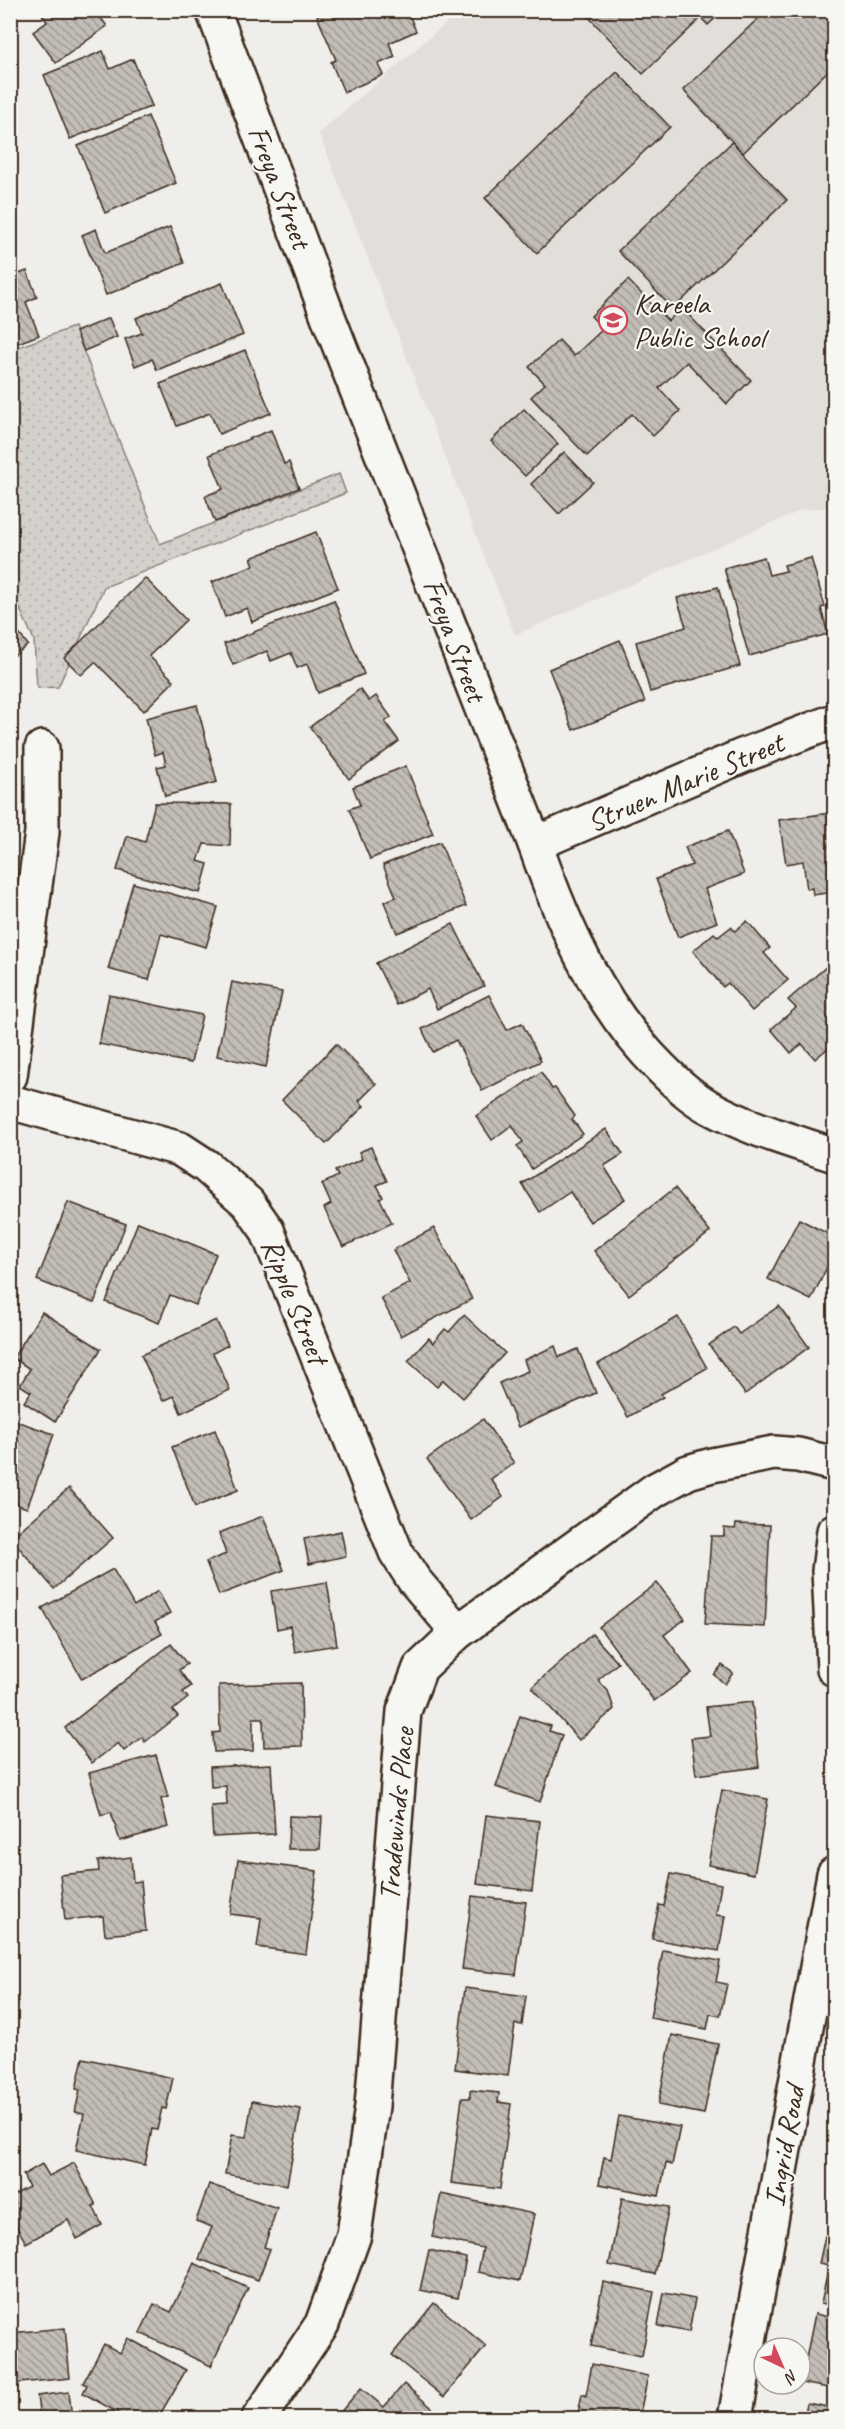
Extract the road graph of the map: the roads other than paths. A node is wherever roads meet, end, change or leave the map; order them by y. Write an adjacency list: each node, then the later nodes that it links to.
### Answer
1 (213, 10): 4 (street, Freya Street)
2 (834, 721): 4 (street, Struen Marie Street)
3 (42, 748): 5 (street)
4 (535, 844): 7 (street, Freya Street)
5 (10, 1076)
6 (10, 1102): 10 (street, Ripple Street)
7 (834, 1155)
8 (834, 1464): 10 (street, Tradewinds Place)
9 (834, 1531): 11 (street)
10 (458, 1632): 13 (street, Tradewinds Place)
11 (834, 1669)
12 (834, 1874): 14 (street, Ingrid Road)
13 (259, 2418)
14 (735, 2418)

